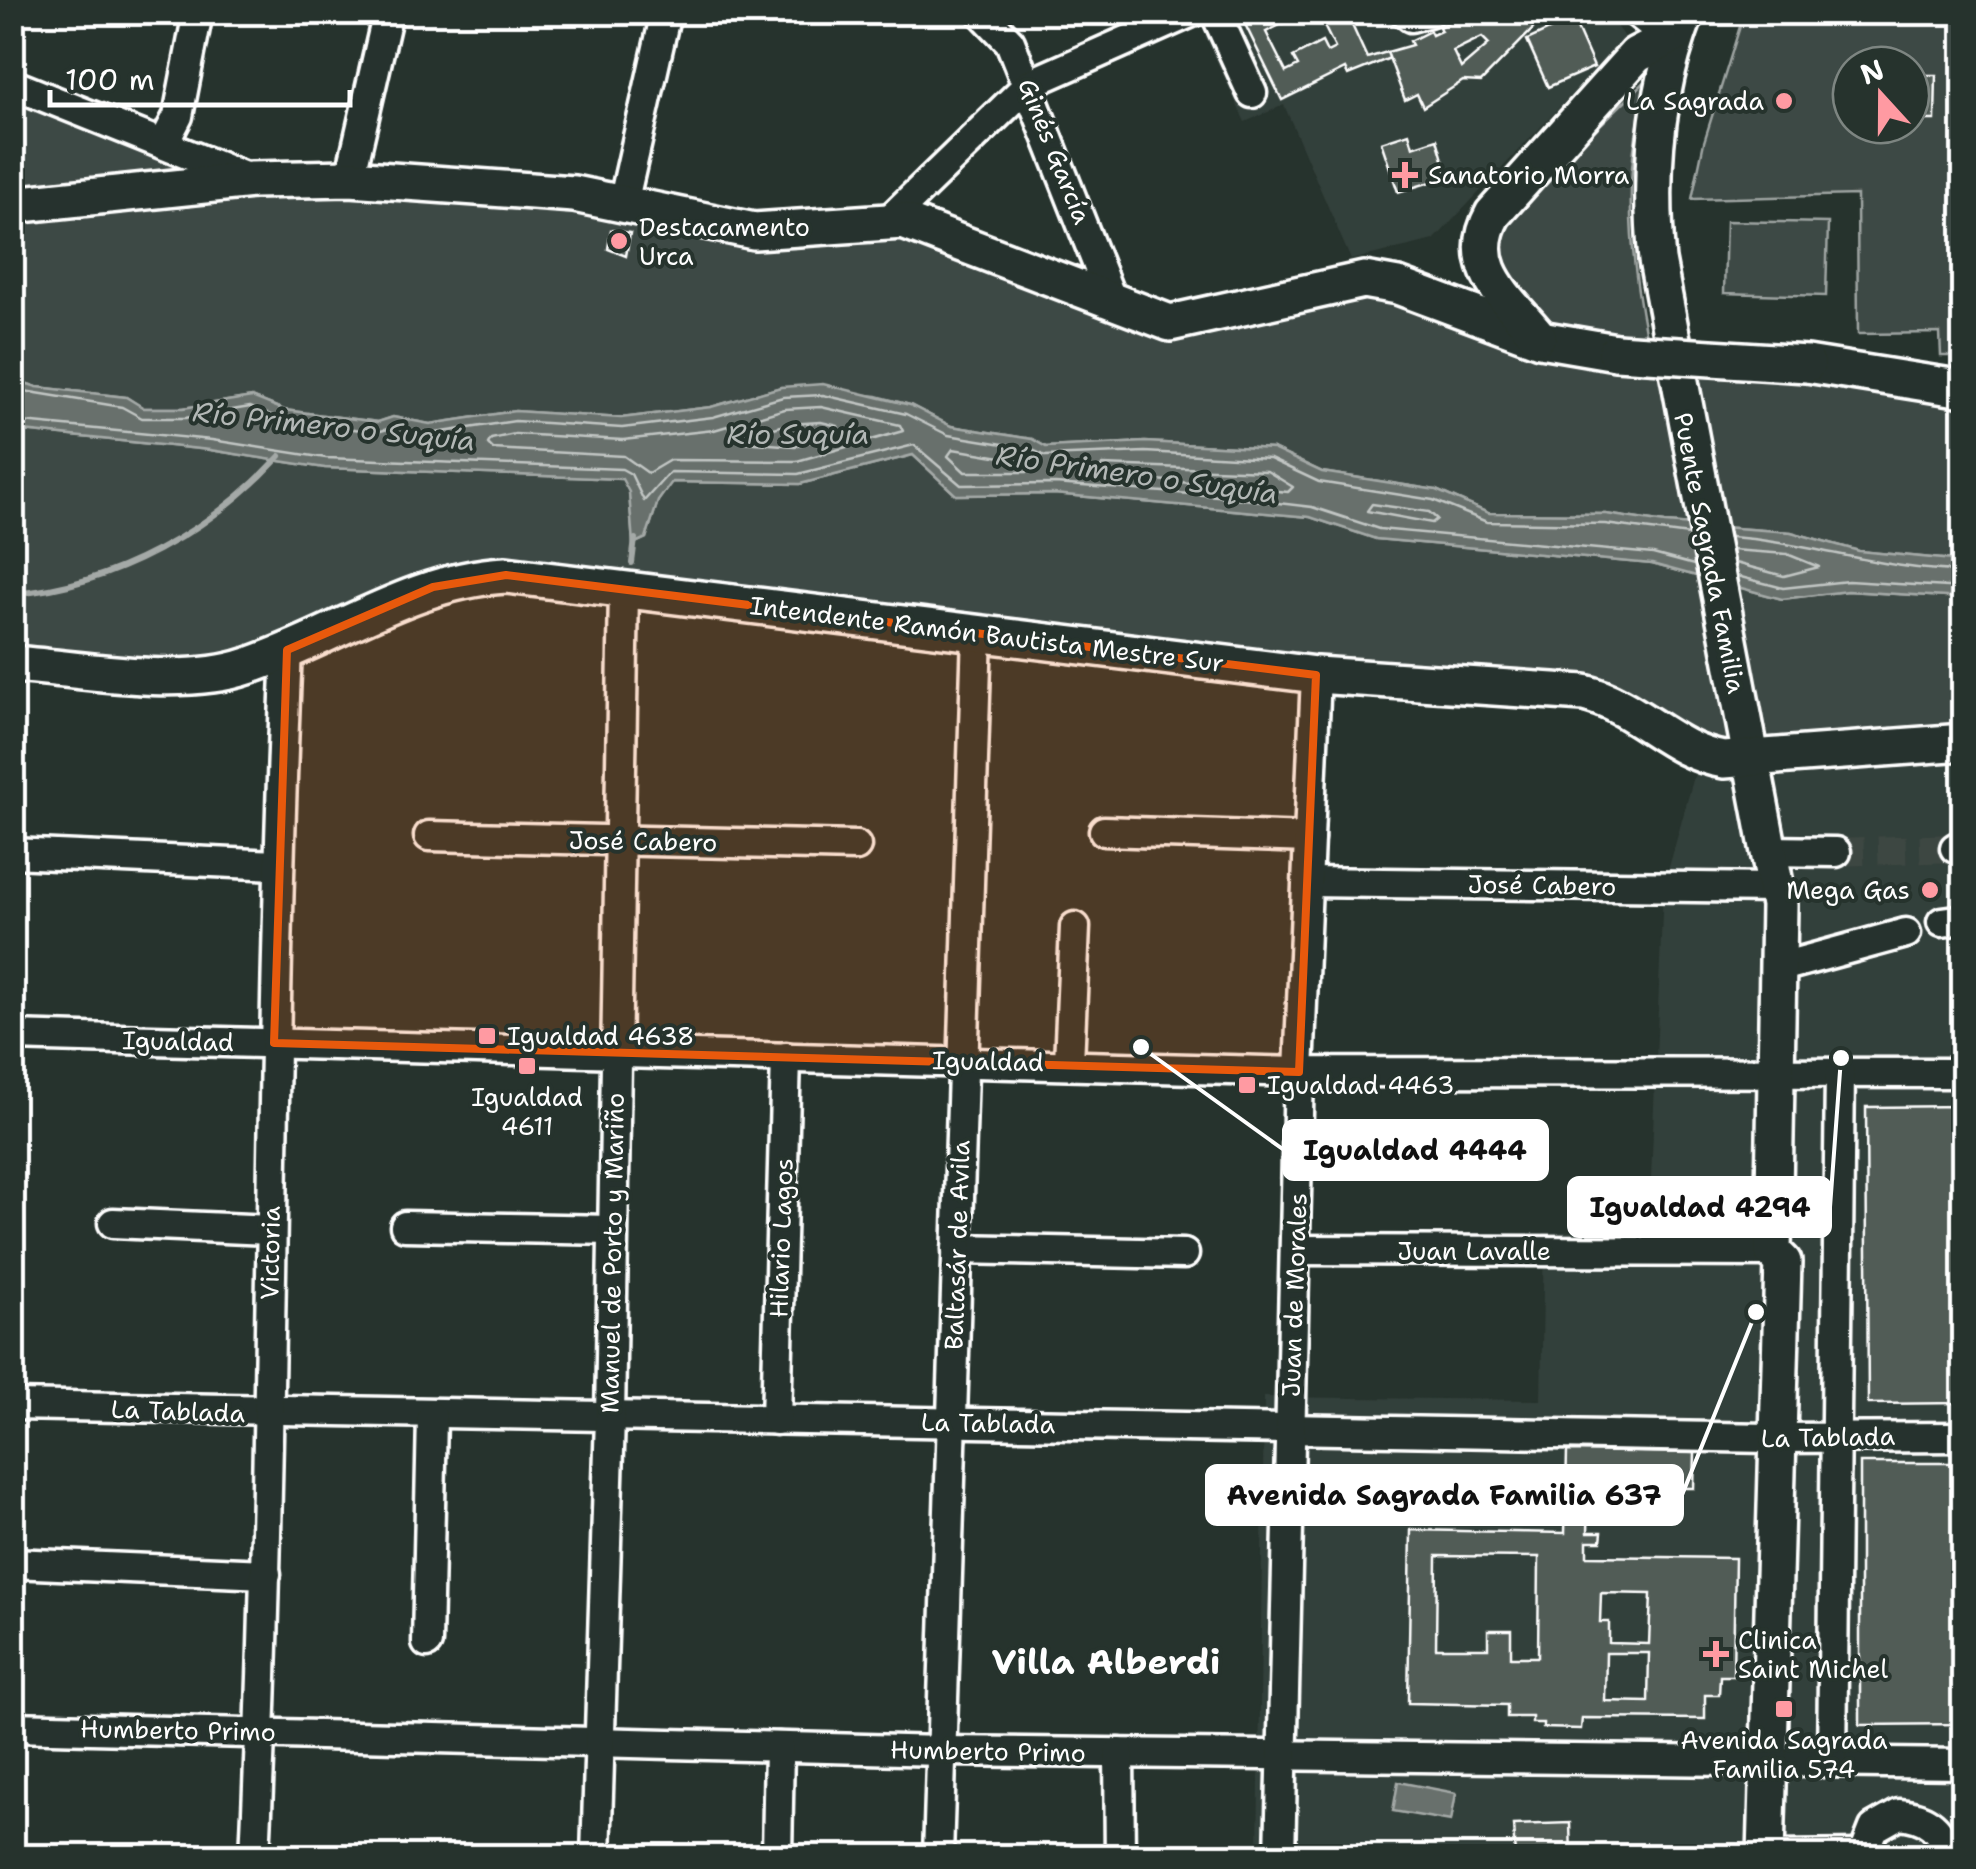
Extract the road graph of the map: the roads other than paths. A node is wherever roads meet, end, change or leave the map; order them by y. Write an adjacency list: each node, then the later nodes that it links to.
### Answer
1 (198, 12): 14 (street)
2 (388, 12): 15 (street)
3 (666, 12): 17 (street)
4 (981, 12): 12 (street, Ginés García)
5 (1192, 12): 12 (street)
6 (1215, 12): 13 (street)
7 (1405, 12): 8 (street)
8 (1429, 12)
9 (1636, 12): 10 (street)
10 (1682, 23): 21 (main road); 29 (main road, Puente Sagrada Familia)
11 (12, 84): 14 (street)
12 (1028, 84): 19 (street); 20 (street, Ginés García)
13 (1252, 94)
14 (164, 143): 16 (street)
15 (350, 178): 16 (main road); 17 (main road)
16 (252, 180): 18 (main road)
17 (623, 204): 19 (main road)
18 (12, 205)
19 (890, 220): 20 (main road)
20 (1112, 301): 21 (main road)
21 (1540, 339): 22 (main road, bridge)
22 (1964, 388)
23 (624, 590): 24 (main road, Intendente Ramón Bautista Mestre Sur); 25 (main road, Intendente Ramón Bautista Mestre Sur); 33 (street, Manuel de Porto y Mariño)
24 (977, 634): 27 (main road, Intendente Ramón Bautista Mestre Sur); 48 (street, Baltasár de Avila)
25 (286, 650): 26 (main road, Intendente Ramón Bautista Mestre Sur); 38 (street, Victoria)
26 (12, 664)
27 (1316, 674): 29 (main road, Intendente Ramón Bautista Mestre Sur); 32 (street, Juan de Morales)
28 (1964, 742): 29 (main road, Intendente Ramón Bautista Mestre Sur)
29 (1749, 758): 35 (main road, Puente Sagrada Familia)
30 (1104, 832): 32 (street)
31 (429, 836): 33 (street, José Cabero)
32 (1308, 838): 39 (street, Juan de Morales)
33 (620, 840): 34 (street, José Cabero); 46 (street, Manuel de Porto y Mariño)
34 (856, 846)
35 (1768, 852): 36 (street); 40 (main road, Puente Sagrada Familia)
36 (1836, 852)
37 (12, 853): 38 (street)
38 (277, 865): 45 (street, Victoria)
39 (1308, 882): 40 (street, José Cabero); 50 (street, Juan de Morales)
40 (1775, 888): 43 (main road, Puente Sagrada Familia)
41 (1075, 927): 49 (street)
42 (1906, 933): 43 (street)
43 (1781, 967): 51 (main road, Puente Sagrada Familia)
44 (12, 1036): 45 (street, Igualdad)
45 (274, 1043): 46 (street, Igualdad); 56 (street, Victoria)
46 (616, 1052): 47 (street, Igualdad); 57 (street, Manuel de Porto y Mariño)
47 (786, 1057): 48 (street, Igualdad); 66 (street, Hilario Lagos)
48 (962, 1062): 49 (street, Igualdad); 58 (street, Baltasár de Avila)
49 (1069, 1062): 50 (street, Igualdad)
50 (1299, 1072): 51 (street, Igualdad); 59 (street, Juan de Morales)
51 (1778, 1072): 52 (street, Igualdad); 60 (main road, Puente Sagrada Familia)
52 (1840, 1073): 53 (street, Igualdad); 69 (street)
53 (1964, 1074)
54 (114, 1224): 56 (street)
55 (406, 1226): 57 (street)
56 (270, 1230): 63 (street, Victoria)
57 (612, 1230): 65 (street, Manuel de Porto y Mariño)
58 (957, 1249): 61 (street); 67 (street, Baltasár de Avila)
59 (1296, 1250): 60 (street, Juan Lavalle); 68 (street, Juan de Morales)
60 (1773, 1252): 71 (main road, Puente Sagrada Familia)
61 (1184, 1254)
62 (12, 1406): 63 (street, La Tablada)
63 (268, 1414): 64 (street, La Tablada); 73 (street, Victoria)
64 (432, 1416): 65 (street, La Tablada); 74 (street)
65 (610, 1418): 66 (street, La Tablada); 77 (street, Manuel de Porto y Mariño)
66 (776, 1420): 67 (street, La Tablada)
67 (952, 1422): 68 (street, La Tablada); 79 (street, Baltasár de Avila)
68 (1290, 1429): 71 (street, La Tablada); 80 (street, Juan de Morales)
69 (1836, 1435): 70 (street, La Tablada); 71 (street, La Tablada); 83 (street)
70 (1964, 1437)
71 (1769, 1438): 82 (main road, Puente Sagrada Familia)
72 (12, 1563): 73 (street)
73 (266, 1574): 76 (street, Victoria)
74 (427, 1643)
75 (12, 1726): 76 (street, Humberto Primo)
76 (261, 1732): 77 (street, Humberto Primo); 85 (street, Victoria)
77 (598, 1744): 78 (street, Humberto Primo); 86 (street, Manuel de Porto y Mariño)
78 (778, 1747): 79 (street, Humberto Primo); 87 (street)
79 (941, 1750): 81 (street, Humberto Primo); 88 (street, Baltasár de Avila)
80 (1283, 1752): 81 (street, Humberto Primo); 82 (street, Humberto Primo); 90 (street, Juan de Morales)
81 (1120, 1753): 89 (street)
82 (1760, 1761): 83 (street, Humberto Primo); 91 (main road); 92 (main road)
83 (1832, 1761): 84 (street, Humberto Primo)
84 (1964, 1764)
85 (255, 1856)
86 (596, 1856)
87 (777, 1856)
88 (938, 1856)
89 (1120, 1856)
90 (1280, 1856)
91 (1749, 1856)
92 (1766, 1856)
93 (1777, 1856): 94 (street)
94 (1863, 1856): 95 (street)
95 (1947, 1856)

